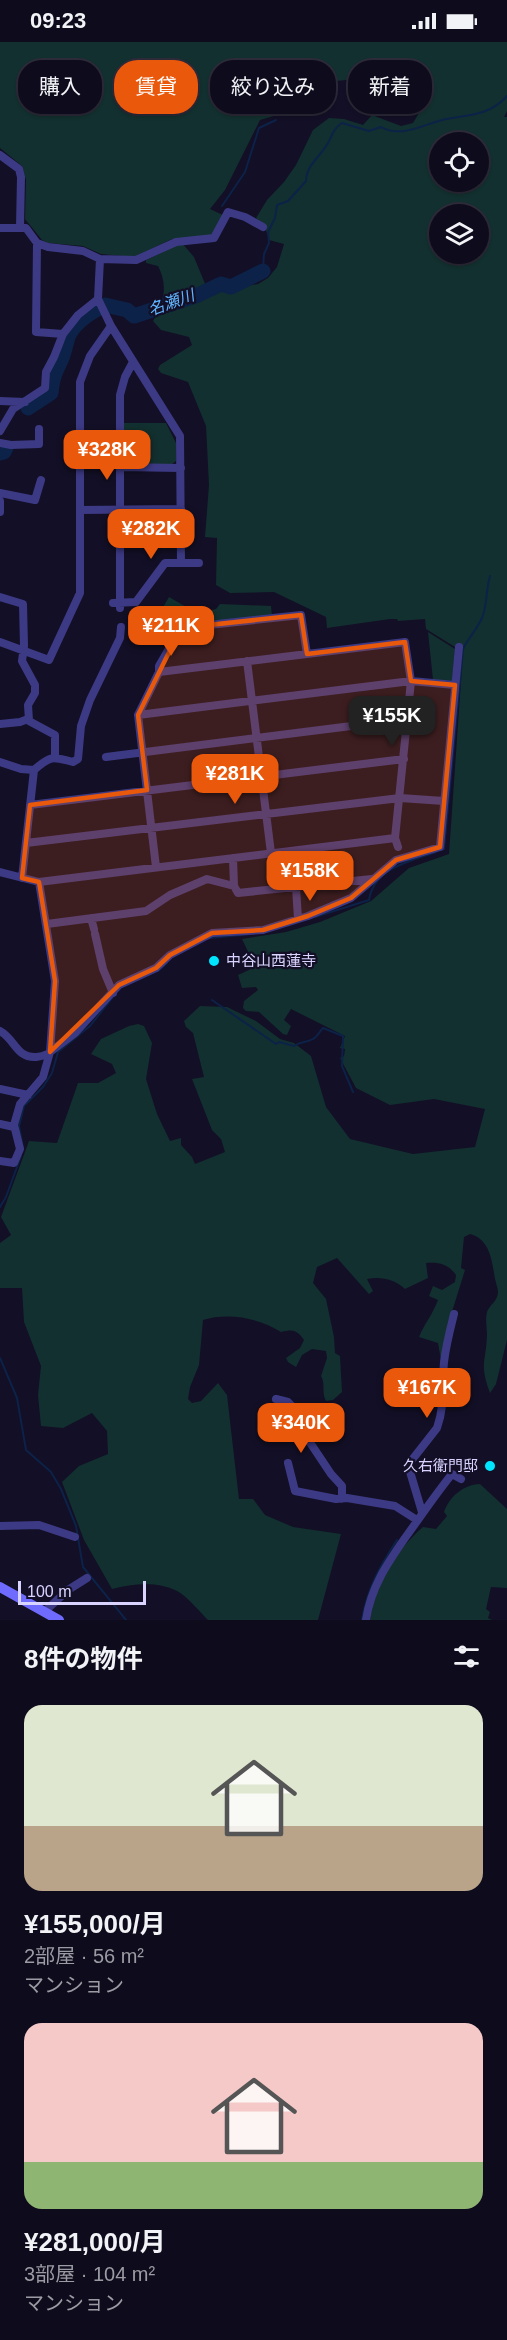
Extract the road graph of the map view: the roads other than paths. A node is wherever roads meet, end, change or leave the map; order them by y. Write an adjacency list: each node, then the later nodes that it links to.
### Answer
1 (0, 155): 2 (street)
2 (20, 227): 4 (street); 5 (street)
3 (263, 227): 6 (street)
4 (0, 228)
5 (37, 243): 6 (street); 9 (street)
6 (100, 259): 7 (street)
7 (98, 299): 8 (street); 9 (street)
8 (111, 326): 10 (street); 22 (street)
9 (63, 334): 12 (street)
10 (133, 362): 16 (street); 17 (street)
11 (0, 401): 12 (street)
12 (25, 402): 14 (street)
13 (39, 429): 15 (street)
14 (0, 431)
15 (0, 443)
16 (120, 467): 17 (street); 23 (street)
17 (181, 468): 21 (street)
18 (41, 480): 19 (street)
19 (0, 493)
20 (0, 501): 24 (street)
21 (181, 509): 23 (street); 25 (street)
22 (80, 510): 23 (street); 31 (street)
23 (120, 510): 25 (street)
24 (0, 512)
25 (181, 563): 26 (street)
26 (199, 563)
27 (0, 597): 31 (street)
28 (121, 627): 44 (street)
29 (0, 642): 31 (street)
30 (459, 647): 36 (street)
31 (23, 650): 39 (street)
32 (307, 654): 33 (street); 34 (street); 35 (street)
33 (247, 661): 34 (street); 37 (street)
34 (159, 672): 38 (street)
35 (411, 681): 36 (street); 37 (street); 40 (street)
36 (455, 685): 52 (street)
37 (252, 700): 38 (street); 42 (street)
38 (138, 715): 43 (street)
39 (28, 719): 41 (street); 44 (street)
40 (407, 719): 42 (street); 46 (street)
41 (0, 724)
42 (257, 738): 43 (street); 49 (street)
43 (142, 752): 45 (street); 50 (street)
44 (55, 757): 48 (street)
45 (106, 757)
46 (404, 759): 49 (street); 51 (street)
47 (0, 762): 48 (street)
48 (33, 770): 53 (street)
49 (261, 775): 50 (street); 54 (street)
50 (147, 790): 53 (street); 55 (street)
51 (400, 798): 52 (street); 54 (street); 56 (street)
52 (444, 801): 59 (street)
53 (30, 805): 57 (street)
54 (266, 813): 55 (street); 58 (street)
55 (152, 828): 57 (street); 61 (street)
56 (396, 838): 58 (street); 59 (street)
57 (26, 843): 63 (street)
58 (271, 853): 60 (street)
59 (399, 854): 64 (street)
60 (233, 858): 61 (street); 66 (street)
61 (156, 867): 65 (street)
62 (0, 872): 63 (street)
63 (22, 878): 65 (street)
64 (374, 879): 67 (street); 69 (street)
65 (39, 882): 70 (street)
66 (234, 886): 67 (street); 68 (street)
67 (296, 888): 69 (street)
68 (91, 918): 70 (street); 71 (street)
69 (298, 919): 71 (street)
70 (47, 924): 73 (street)
71 (113, 993): 73 (street)
72 (0, 1031): 73 (street)
73 (50, 1052): 75 (street)
74 (0, 1089): 75 (street)
75 (28, 1095): 77 (street)
76 (0, 1124): 77 (street)
77 (14, 1127): 78 (street)
78 (0, 1161)
79 (454, 1314): 84 (street)
80 (276, 1399): 83 (street)
81 (288, 1463): 83 (street)
82 (461, 1479): 84 (street)
83 (342, 1499): 85 (street)
84 (422, 1512): 85 (street)
85 (417, 1520): 92 (street)
86 (0, 1526): 87 (street)
87 (75, 1537)
88 (87, 1578): 90 (street)
89 (0, 1587): 90 (street)
90 (44, 1612): 91 (street)
91 (59, 1620)
92 (366, 1620)

